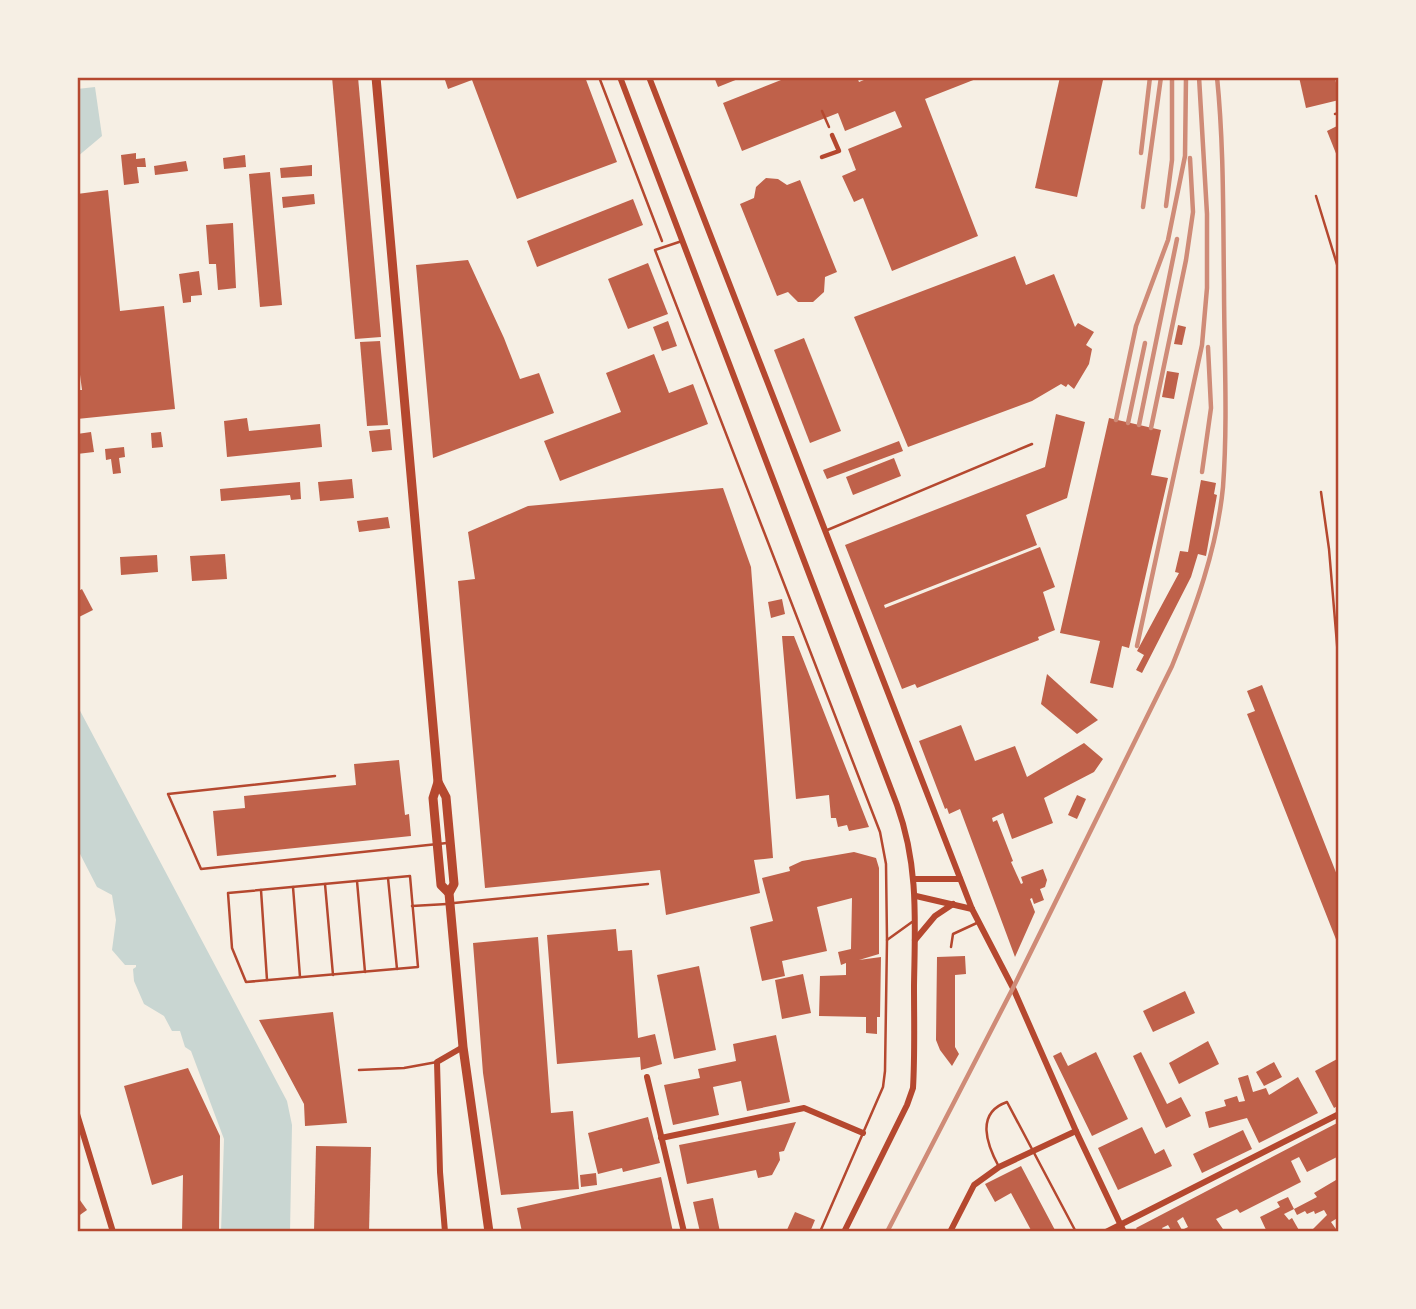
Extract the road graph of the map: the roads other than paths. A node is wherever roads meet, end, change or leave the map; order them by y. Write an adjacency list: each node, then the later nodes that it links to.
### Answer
1 (376, 77): 14 (main road)
2 (620, 77): 7 (street)
3 (649, 77): 11 (street)
4 (832, 135): 5 (street)
5 (822, 158)
6 (1316, 196): 8 (lane)
7 (682, 241): 18 (street); 32 (lane)
8 (1339, 271)
9 (1032, 444): 11 (lane)
10 (1321, 492): 12 (lane)
11 (825, 531): 19 (street)
12 (1339, 668)
13 (335, 776): 16 (lane)
14 (438, 782): 15 (main road); 16 (main road)
15 (450, 843): 16 (lane); 26 (main road)
16 (437, 845): 26 (main road)
17 (388, 878): 20 (lane); 28 (lane); 35 (lane)
18 (914, 879): 19 (street); 25 (street)
19 (960, 879): 29 (street)
20 (357, 881): 21 (lane); 36 (lane)
21 (325, 884): 23 (lane); 37 (lane)
22 (648, 884): 26 (lane)
23 (293, 887): 24 (lane); 38 (lane)
24 (261, 890): 39 (lane); 39 (lane)
25 (916, 896): 27 (street); 30 (street)
26 (449, 898): 28 (lane); 40 (main road)
27 (953, 904): 29 (street); 33 (street)
28 (412, 906): 35 (lane)
29 (972, 909): 31 (street)
30 (915, 920): 32 (lane); 33 (street)
31 (979, 922): 34 (lane); 46 (street)
32 (887, 940): 47 (lane)
33 (915, 940): 57 (street)
34 (951, 947)
35 (397, 969): 36 (lane)
36 (365, 972): 37 (lane)
37 (333, 975): 38 (lane)
38 (300, 977): 39 (lane)
39 (267, 980)
40 (463, 1046): 41 (street); 54 (main road)
41 (437, 1062): 42 (lane); 53 (street)
42 (359, 1070)
43 (648, 1077): 48 (street)
44 (1339, 1114): 51 (street)
45 (77, 1115): 52 (street)
46 (1076, 1131): 49 (street); 51 (street)
47 (863, 1133): 48 (street); 56 (lane)
48 (661, 1138): 55 (street)
49 (1032, 1150): 50 (street); 50 (lane); 59 (lane)
50 (999, 1167): 58 (street)
51 (1120, 1224): 60 (street); 61 (street)
52 (113, 1232)
53 (446, 1232)
54 (489, 1232)
55 (684, 1232)
56 (820, 1232)
57 (844, 1232)
58 (950, 1232)
59 (1076, 1232)
60 (1106, 1232)
61 (1124, 1232)

